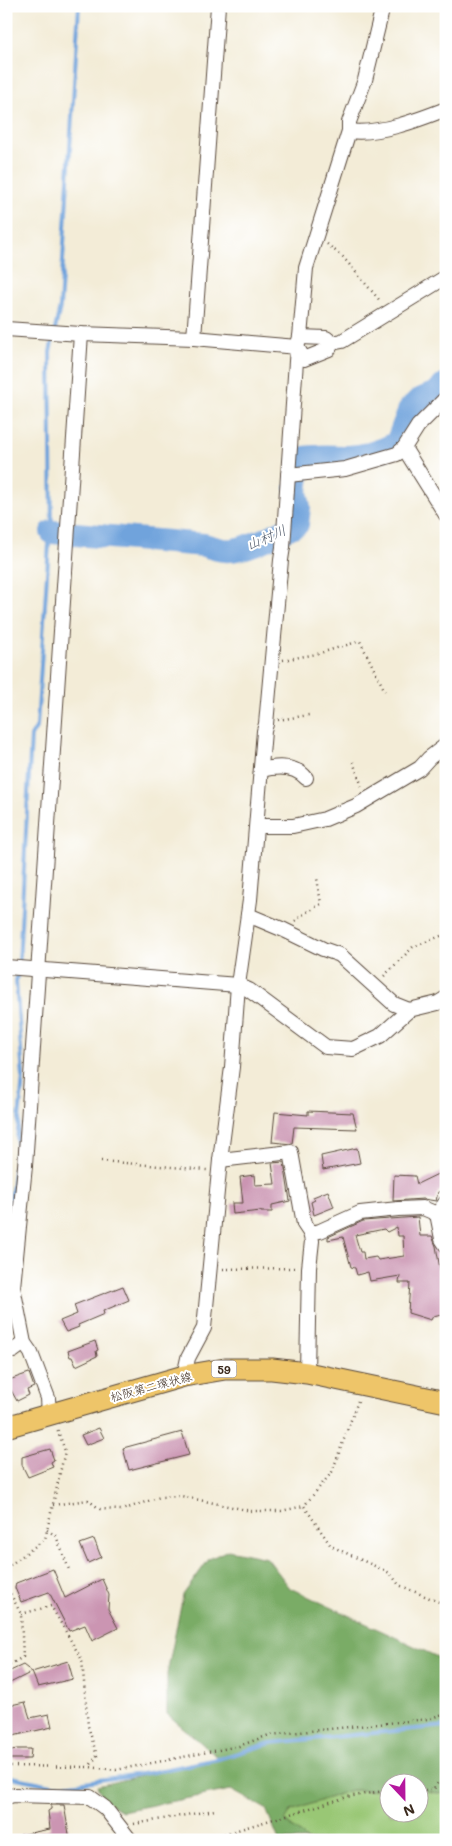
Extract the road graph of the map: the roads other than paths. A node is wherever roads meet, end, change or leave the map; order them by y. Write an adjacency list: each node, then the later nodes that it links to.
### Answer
1 (218, 6): 8 (street)
2 (383, 6): 4 (street)
3 (446, 109): 4 (street)
4 (349, 131): 9 (street)
5 (446, 277): 10 (street)
6 (6, 329): 7 (street)
7 (81, 334): 8 (street); 21 (street)
8 (194, 338): 9 (street)
9 (298, 342): 10 (street); 10 (street); 13 (street)
10 (332, 344)
11 (446, 398): 12 (street)
12 (404, 448): 13 (street); 14 (street)
13 (288, 475): 16 (street)
14 (446, 515)
15 (446, 745): 18 (street)
16 (261, 770): 17 (street); 18 (street)
17 (306, 778)
18 (257, 826): 19 (street)
19 (248, 915): 22 (street); 24 (street)
20 (6, 966): 21 (street)
21 (38, 969): 22 (street); 30 (street)
22 (238, 985): 24 (street); 25 (street)
23 (446, 998): 24 (street)
24 (409, 1010)
25 (220, 1165): 28 (street); 33 (street)
26 (446, 1202): 27 (street)
27 (437, 1214): 28 (street); 29 (street)
28 (310, 1233): 32 (street)
29 (446, 1245)
30 (24, 1343): 31 (street); 35 (street)
31 (6, 1352)
32 (307, 1373): 33 (main road, 松阪第二環状線 / 59); 34 (main road, 松阪第二環状線 / 59)
33 (184, 1376): 35 (main road, 松阪第二環状線 / 59)
34 (446, 1402)
35 (49, 1414): 36 (main road, 松阪第二環状線 / 59)
36 (6, 1427)
37 (6, 1796): 38 (street)
38 (130, 1840)

